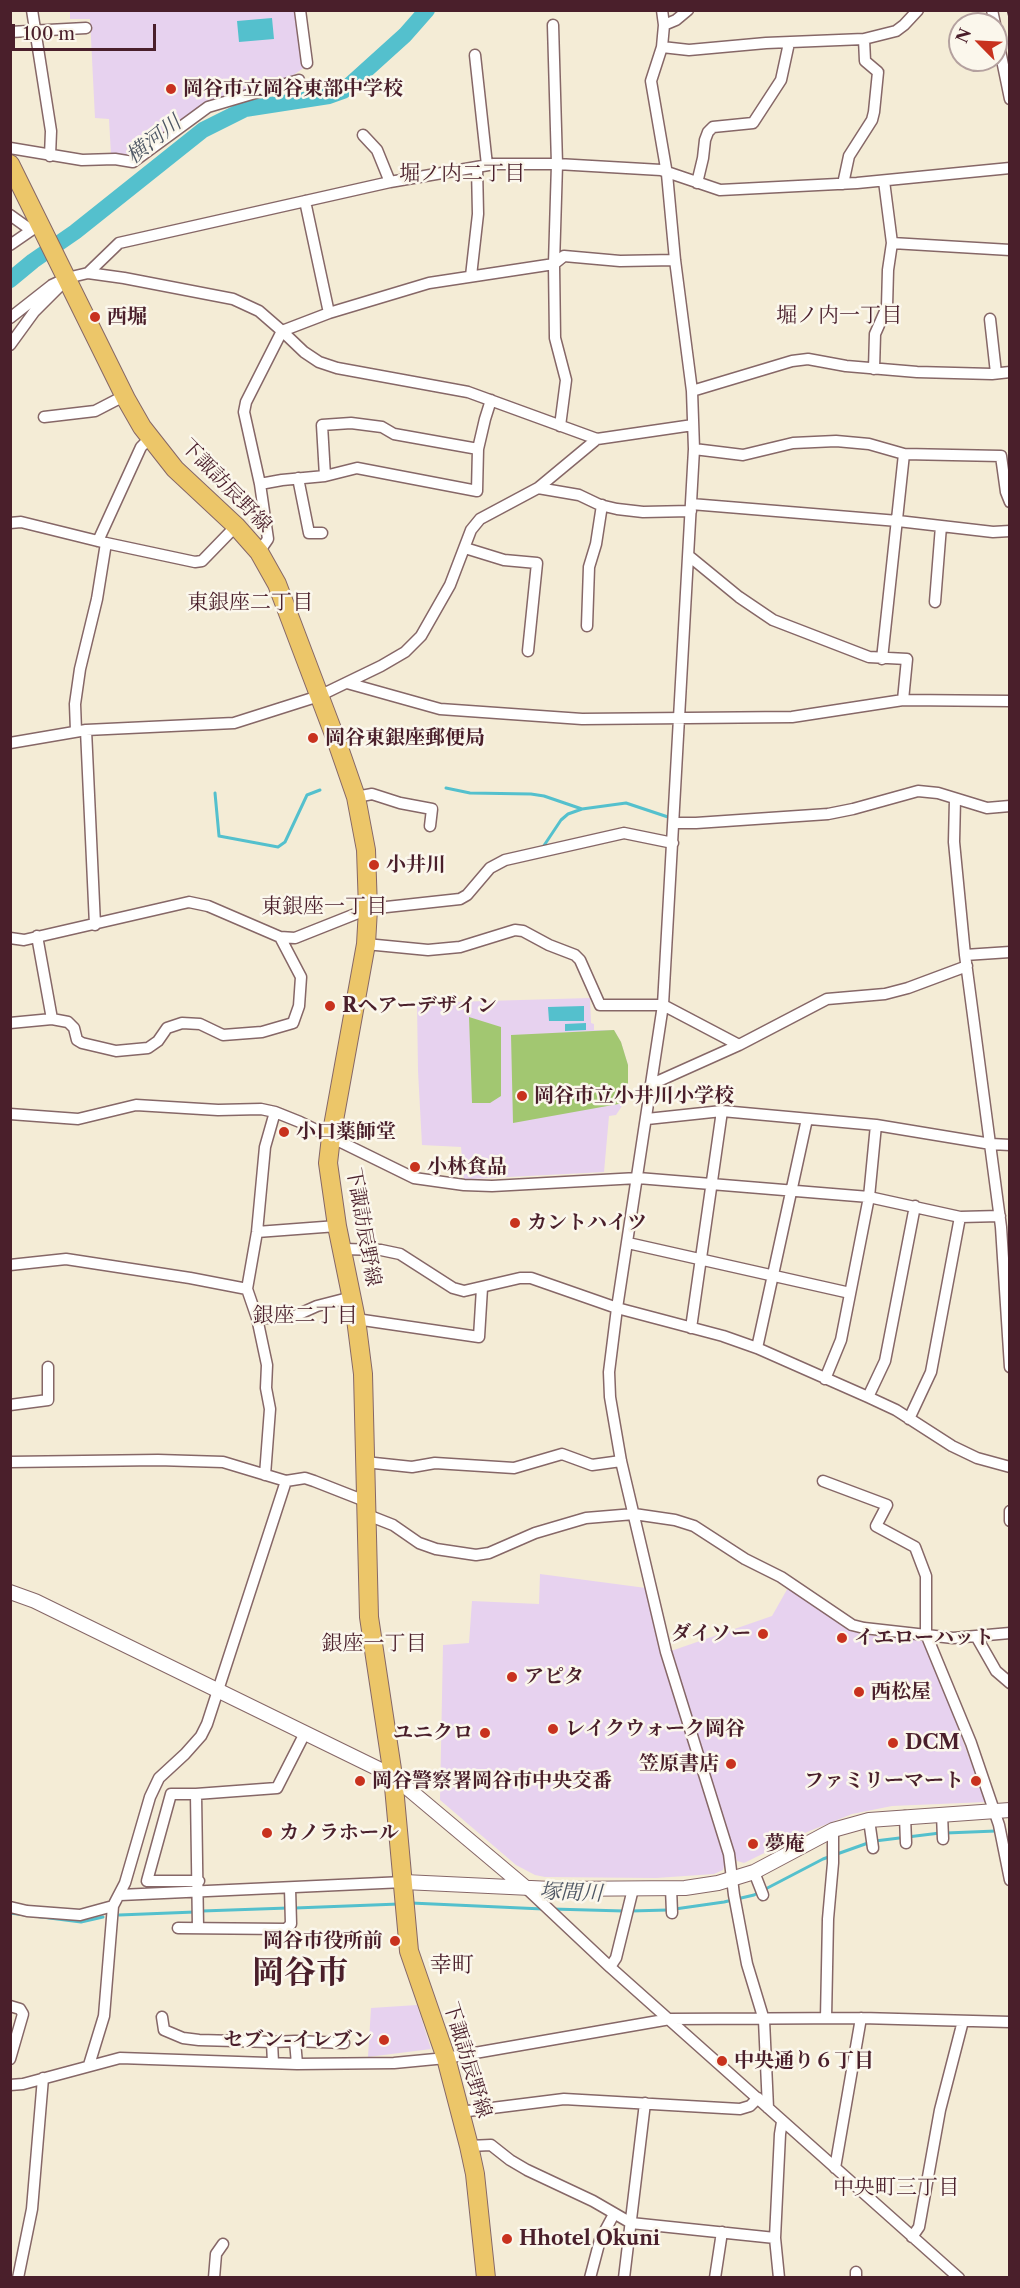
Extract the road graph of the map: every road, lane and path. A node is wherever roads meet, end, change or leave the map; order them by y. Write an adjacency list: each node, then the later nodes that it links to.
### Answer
1 (32, 10): 9 (street)
2 (300, 10): 15 (street)
3 (662, 10): 7 (street)
4 (688, 10): 7 (street)
5 (918, 10): 11 (street)
6 (553, 24): 23 (street)
7 (664, 26): 13 (street)
8 (86, 28): 9 (street)
9 (35, 31): 10 (street); 21 (street)
10 (10, 33)
11 (864, 39): 12 (street); 30 (street)
12 (789, 43): 13 (street); 29 (street)
13 (662, 48): 26 (street)
14 (475, 55): 24 (street)
15 (307, 63)
16 (1004, 72): 18 (street)
17 (299, 80): 21 (street)
18 (1010, 99)
19 (363, 135): 28 (street)
20 (10, 148): 21 (street)
21 (50, 156)
22 (10, 164): 33 (main road, 下諏訪辰野線)
23 (557, 164): 24 (street); 26 (street); 38 (street)
24 (482, 166): 28 (street); 41 (street)
25 (1010, 168): 27 (street)
26 (667, 174): 29 (street); 37 (street)
27 (884, 181): 30 (street); 34 (street)
28 (390, 182): 31 (street)
29 (696, 183): 30 (street)
30 (843, 184)
31 (305, 201): 39 (street); 42 (street)
32 (10, 215): 33 (street)
33 (37, 228): 35 (street); 40 (main road, 下諏訪辰野線)
34 (892, 243): 36 (street); 47 (street)
35 (10, 245)
36 (1010, 250)
37 (675, 260): 38 (street); 50 (street)
38 (554, 264): 41 (street); 55 (street)
39 (88, 273): 40 (street); 45 (street)
40 (65, 275): 43 (street); 46 (street); 51 (main road, 下諏訪辰野線)
41 (471, 276): 42 (street)
42 (329, 313): 45 (street)
43 (10, 318)
44 (990, 319): 49 (street)
45 (282, 331): 52 (street); 63 (street)
46 (10, 345)
47 (874, 369): 49 (street); 50 (street)
48 (1010, 372): 49 (street)
49 (996, 373)
50 (692, 391): 54 (street)
51 (124, 396): 53 (street); 56 (main road, 下諏訪辰野線)
52 (491, 400): 55 (street); 58 (street)
53 (44, 417)
54 (693, 425): 57 (street); 59 (street)
55 (560, 426): 57 (street)
56 (150, 438): 70 (main road, 下諏訪辰野線); 74 (street)
57 (597, 439): 64 (street)
58 (478, 449): 61 (street); 61 (street)
59 (694, 449): 60 (street); 67 (street)
60 (904, 454): 65 (street); 68 (street)
61 (326, 476): 62 (street)
62 (298, 478): 63 (street); 73 (street)
63 (260, 484): 76 (street)
64 (538, 488): 66 (street); 75 (street)
65 (1010, 502)
66 (602, 505): 67 (street); 79 (street)
67 (691, 508): 68 (street); 77 (street)
68 (898, 521): 71 (street); 81 (street)
69 (10, 522): 74 (street)
70 (236, 526): 74 (street); 76 (main road, 下諏訪辰野線)
71 (940, 526): 72 (street); 78 (street)
72 (1010, 531)
73 (322, 533)
74 (103, 542): 87 (street)
75 (465, 548): 80 (street); 82 (street)
76 (260, 552): 83 (main road, 下諏訪辰野線)
77 (689, 556): 81 (street); 86 (street)
78 (935, 603)
79 (587, 626)
80 (528, 651)
81 (882, 659): 84 (street)
82 (347, 683): 83 (street); 86 (street)
83 (319, 696): 87 (street); 89 (main road, 下諏訪辰野線)
84 (903, 700): 85 (street); 86 (street)
85 (1010, 701)
86 (679, 720): 92 (street)
87 (81, 730): 88 (street); 96 (street)
88 (10, 744)
89 (356, 797): 93 (street); 95 (main road, 下諏訪辰野線)
90 (955, 799): 91 (street); 92 (street); 102 (street)
91 (1010, 806)
92 (675, 823): 94 (street)
93 (430, 826)
94 (673, 843): 95 (street); 103 (street)
95 (368, 909): 98 (street); 100 (main road, 下諏訪辰野線)
96 (94, 925): 97 (street); 98 (street)
97 (37, 936): 99 (street); 104 (street)
98 (280, 937): 104 (street)
99 (10, 938)
100 (366, 944): 103 (street); 114 (main road, 下諏訪辰野線)
101 (1010, 952): 102 (street)
102 (966, 961): 106 (street); 115 (street)
103 (663, 1005): 106 (street); 107 (street)
104 (52, 1019): 105 (street)
105 (10, 1023)
106 (738, 1045): 107 (street)
107 (652, 1084): 111 (street)
108 (722, 1111): 111 (street); 112 (street); 118 (street)
109 (275, 1112): 110 (street); 114 (street); 125 (street)
110 (10, 1114)
111 (646, 1119): 117 (street)
112 (807, 1119): 113 (street); 119 (street)
113 (876, 1125): 115 (street); 120 (street)
114 (330, 1137): 117 (street); 124 (main road, 下諏訪辰野線)
115 (991, 1144): 116 (street); 123 (street)
116 (1010, 1145)
117 (638, 1178): 118 (street); 126 (street)
118 (711, 1184): 119 (street); 128 (street)
119 (792, 1190): 120 (street); 130 (street)
120 (868, 1197): 121 (street); 133 (street)
121 (915, 1206): 122 (street); 144 (street)
122 (960, 1217): 123 (street); 146 (street)
123 (1004, 1224): 136 (street)
124 (337, 1226): 125 (street); 127 (main road, 下諏訪辰野線)
125 (257, 1232): 132 (street)
126 (628, 1243): 128 (street); 135 (street)
127 (343, 1249): 131 (street); 134 (main road, 下諏訪辰野線)
128 (700, 1259): 130 (street); 139 (street)
129 (10, 1265): 132 (street)
130 (773, 1275): 133 (street); 140 (street)
131 (482, 1288): 135 (street); 138 (street)
132 (247, 1289): 137 (street)
133 (850, 1293): 143 (street)
134 (352, 1297): 137 (street); 138 (main road, 下諏訪辰野線)
135 (617, 1308): 139 (street); 147 (street)
136 (1008, 1310): 142 (street)
137 (257, 1318): 151 (street)
138 (356, 1319): 149 (main road, 下諏訪辰野線)
139 (692, 1328): 140 (street)
140 (756, 1348): 143 (street)
141 (48, 1367): 145 (street)
142 (1010, 1367)
143 (825, 1379): 144 (street)
144 (868, 1397): 146 (street)
145 (10, 1405)
146 (909, 1419): 150 (street)
147 (621, 1461): 149 (street); 156 (street)
148 (10, 1462): 151 (street)
149 (365, 1462): 154 (main road, 下諏訪辰野線)
150 (1010, 1467)
151 (265, 1475): 152 (street)
152 (286, 1481): 154 (street); 163 (street)
153 (823, 1481): 160 (street)
154 (365, 1508): 156 (street); 165 (main road, 下諏訪辰野線)
155 (1010, 1511): 157 (street)
156 (634, 1514): 160 (street); 175 (street)
157 (1010, 1521)
158 (10, 1592): 163 (street)
159 (1010, 1633): 161 (street)
160 (926, 1634): 161 (street); 168 (street)
161 (976, 1636): 162 (street)
162 (1010, 1683)
163 (219, 1690): 164 (street); 181 (street)
164 (305, 1732): 165 (street); 166 (street)
165 (393, 1776): 177 (main road, 下諏訪辰野線); 179 (street)
166 (196, 1794): 178 (street); 178 (street)
167 (1010, 1810): 168 (street)
168 (994, 1811): 169 (street); 176 (street)
169 (906, 1822): 170 (street); 172 (street)
170 (870, 1827): 171 (street); 173 (street)
171 (833, 1830): 174 (street); 191 (street)
172 (906, 1843)
173 (873, 1848)
174 (756, 1877): 175 (street); 182 (street)
175 (732, 1879): 183 (street); 194 (street)
176 (1010, 1880)
177 (404, 1882): 179 (street); 180 (street); 200 (main road, 下諏訪辰野線)
178 (199, 1887): 180 (street); 181 (street); 186 (street)
179 (525, 1887): 183 (street); 188 (street)
180 (290, 1888): 186 (street)
181 (120, 1895): 184 (street)
182 (763, 1895)
183 (632, 1896): 188 (street)
184 (113, 1906): 185 (street); 204 (street)
185 (10, 1907)
186 (198, 1923): 187 (street)
187 (178, 1928)
188 (610, 1967): 193 (street)
189 (10, 2006): 201 (street)
190 (162, 2017): 198 (street)
191 (826, 2018): 192 (street); 194 (street)
192 (861, 2018): 195 (street); 213 (street)
193 (670, 2019): 194 (street); 200 (street); 207 (street)
194 (764, 2020): 209 (street)
195 (963, 2021): 196 (street); 217 (street)
196 (1010, 2022)
197 (295, 2041): 198 (street); 199 (street); 203 (street)
198 (272, 2042): 202 (street)
199 (345, 2043)
200 (446, 2058): 203 (street); 210 (main road, 下諏訪辰野線)
201 (10, 2059)
202 (273, 2063): 203 (street); 204 (street)
203 (297, 2064)
204 (89, 2065): 205 (street)
205 (43, 2078): 206 (street); 220 (street)
206 (10, 2085)
207 (758, 2098): 208 (street); 209 (street)
208 (645, 2103): 210 (street); 215 (street)
209 (768, 2108): 211 (street)
210 (460, 2112): 212 (main road, 下諏訪辰野線)
211 (782, 2122): 213 (street); 218 (street)
212 (469, 2146): 214 (street); 222 (main road, 下諏訪辰野線)
213 (836, 2169): 217 (street)
214 (614, 2214): 215 (street); 223 (street)
215 (631, 2223): 216 (street); 224 (street)
216 (722, 2232): 218 (street); 225 (street)
217 (912, 2237): 227 (street)
218 (775, 2238): 226 (street)
219 (223, 2244): 221 (street)
220 (18, 2277)
221 (214, 2277)
222 (486, 2277)
223 (590, 2277)
224 (624, 2277)
225 (715, 2277)
226 (779, 2277)
227 (959, 2277)

